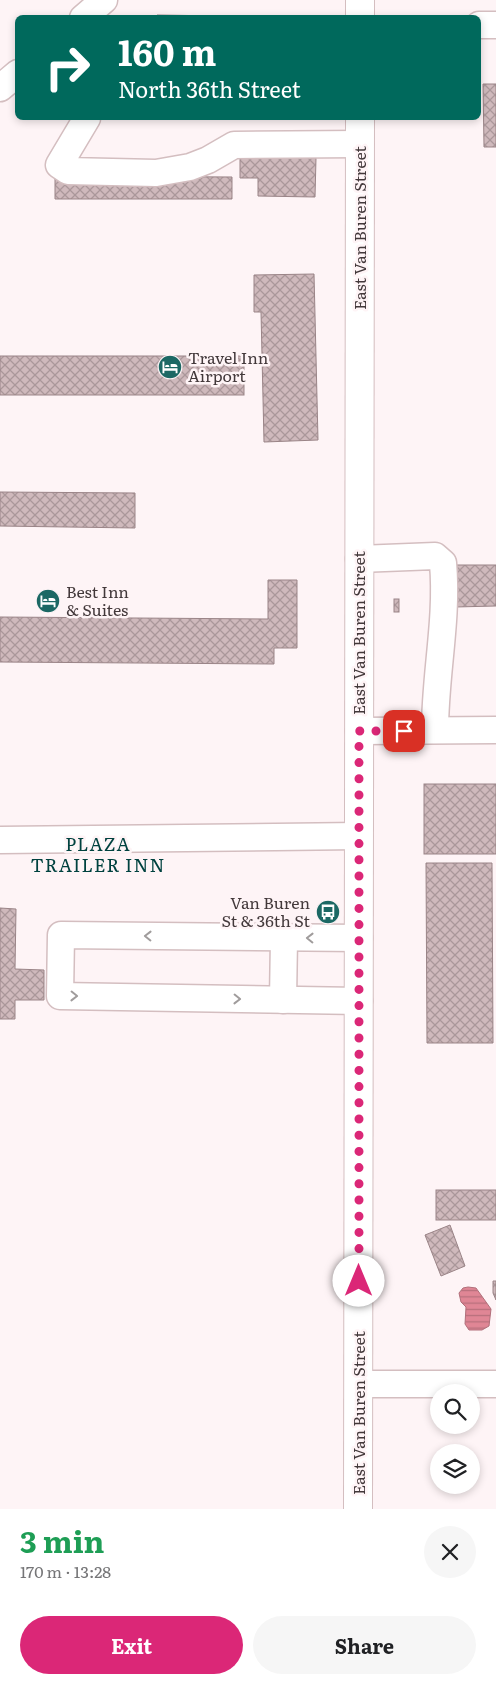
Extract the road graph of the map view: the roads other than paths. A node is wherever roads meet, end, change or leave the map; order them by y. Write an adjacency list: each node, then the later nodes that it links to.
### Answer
1 (104, 0): 3 (street)
2 (360, 0): 4 (main road)
3 (86, 15)
4 (360, 15)
5 (481, 25): 6 (street)
6 (496, 25)
7 (15, 76): 8 (street)
8 (0, 88)
9 (86, 120): 11 (street)
10 (360, 120): 11 (main road, East Van Buren Street)
11 (360, 144): 12 (main road, East Van Buren Street)
12 (359, 559): 13 (street); 15 (main road, East Van Buren Street)
13 (435, 730): 14 (street); 15 (street)
14 (496, 730)
15 (359, 731): 16 (main road, East Van Buren Street)
16 (359, 836): 17 (street); 19 (main road, East Van Buren Street)
17 (0, 840)
18 (284, 938): 19 (street, one-way to 18); 20 (street); 20 (street, one-way to 20)
19 (359, 938): 21 (main road, East Van Buren Street)
20 (284, 1000): 21 (street)
21 (359, 1001): 22 (main road, East Van Buren Street)
22 (359, 1384): 23 (street); 24 (main road, East Van Buren Street)
23 (496, 1384)
24 (358, 1509)

